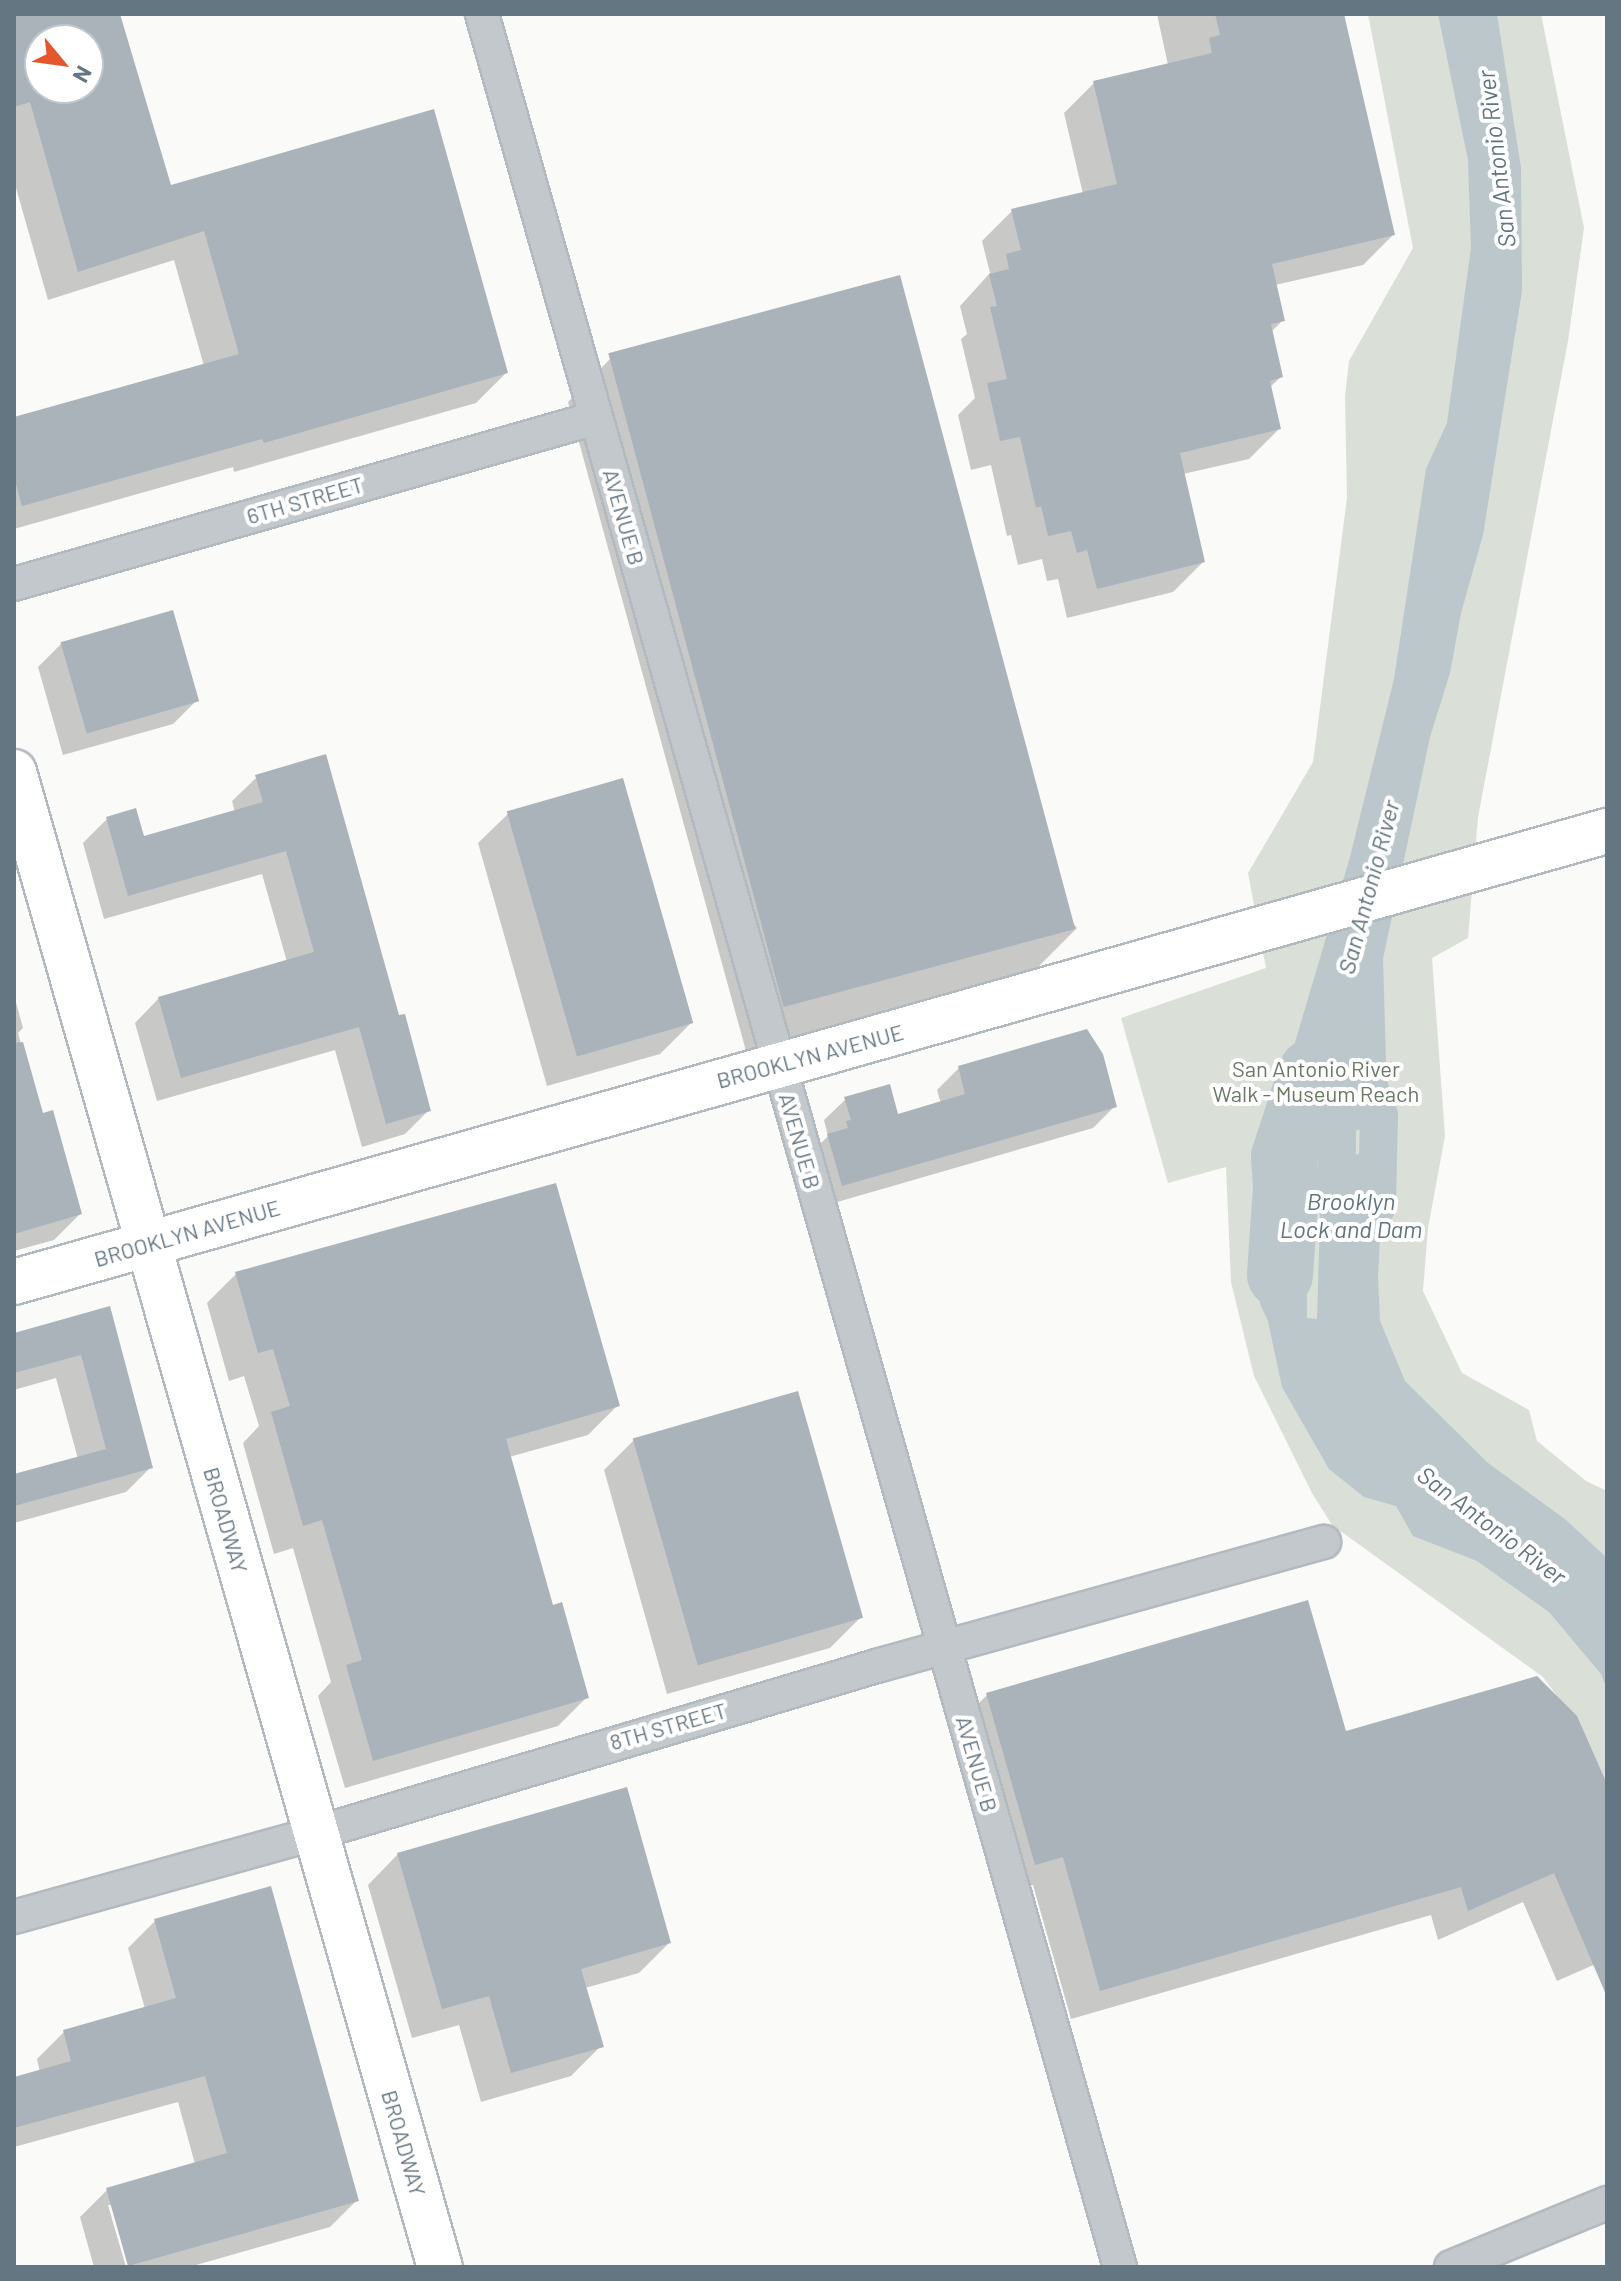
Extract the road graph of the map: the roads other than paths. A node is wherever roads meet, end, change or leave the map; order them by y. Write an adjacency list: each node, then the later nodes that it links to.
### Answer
1 (482, 14): 2 (street, AVENUE B)
2 (596, 418): 3 (street, 6TH STREET); 6 (street, AVENUE B)
3 (14, 584)
4 (14, 772): 7 (street, BROADWAY)
5 (1607, 831): 6 (street, BROOKLYN AVENUE)
6 (779, 1065): 7 (street, BROOKLYN AVENUE); 10 (street, AVENUE B)
7 (147, 1244): 8 (street, BROOKLYN AVENUE); 11 (street, BROADWAY)
8 (14, 1282)
9 (1324, 1542): 10 (street, 8TH STREET)
10 (944, 1650): 11 (street, 8TH STREET); 15 (street, AVENUE B)
11 (316, 1833): 12 (street, 8TH STREET); 14 (street, BROADWAY)
12 (14, 1917)
13 (1607, 2203): 16 (street)
14 (440, 2267)
15 (1120, 2267)
16 (1451, 2267)

